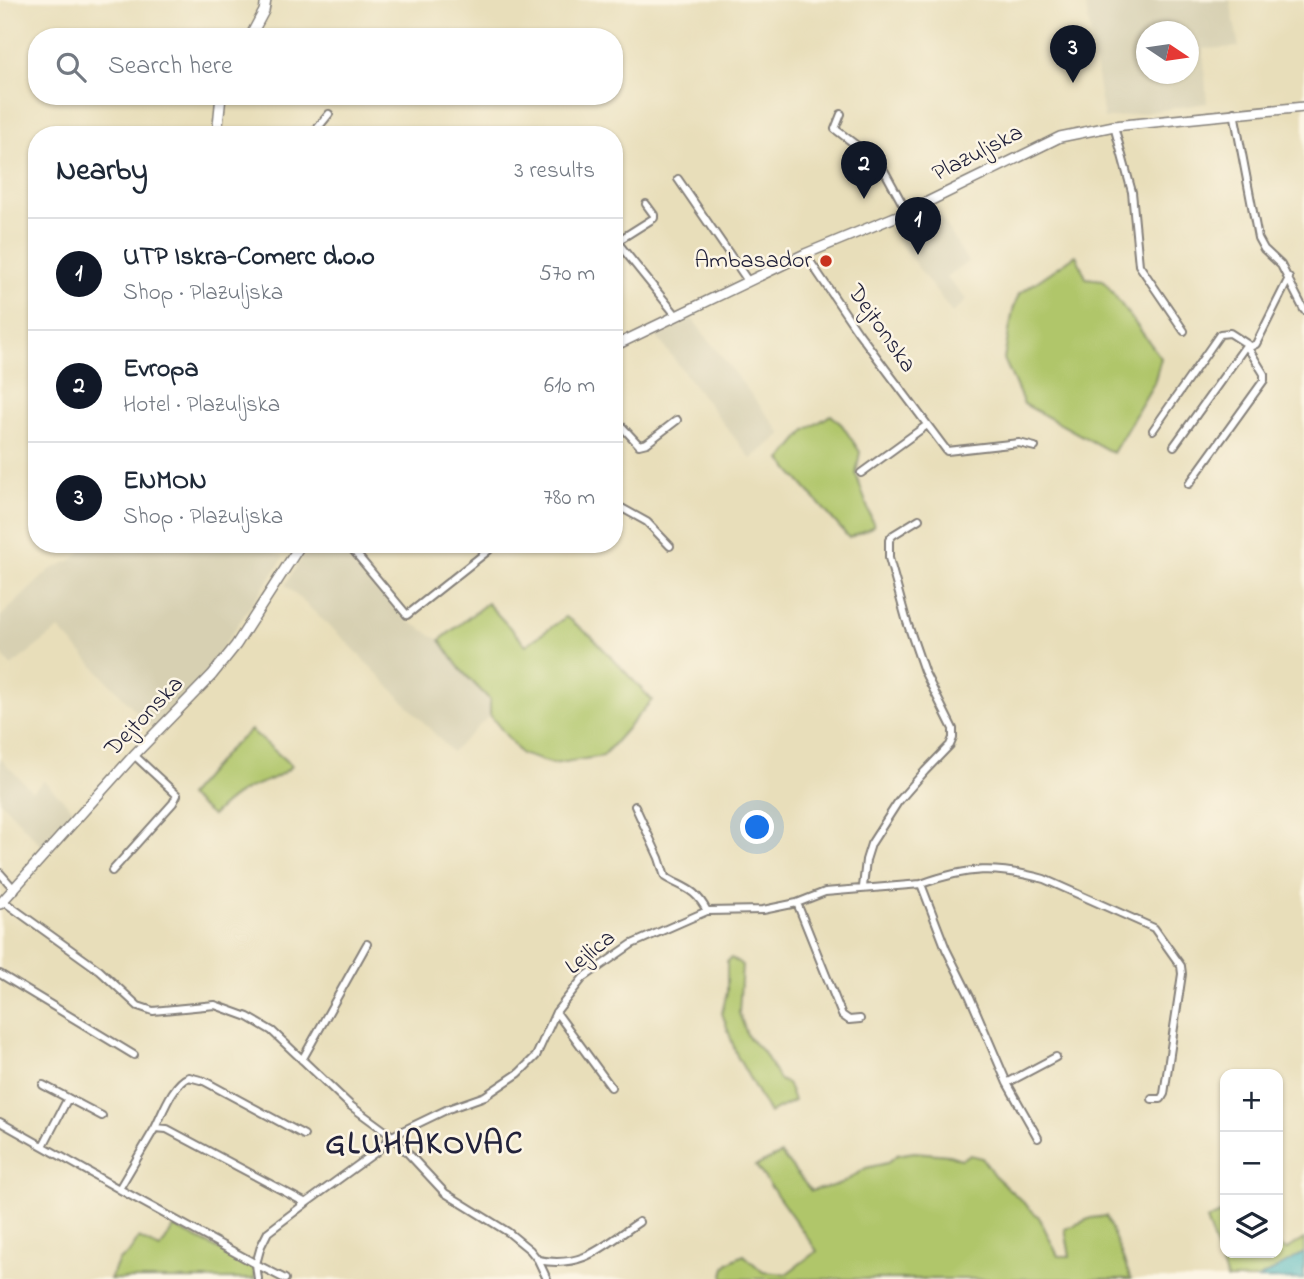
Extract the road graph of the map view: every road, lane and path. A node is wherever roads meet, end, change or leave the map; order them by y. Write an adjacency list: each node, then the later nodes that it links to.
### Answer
1 (266, 0): 2 (main road)
2 (255, 28)
3 (220, 105): 8 (main road)
4 (1304, 107): 5 (main road, Plazuljska)
5 (1234, 112): 10 (main road, Plazuljska); 17 (street)
6 (329, 114): 9 (street)
7 (841, 114): 13 (street)
8 (218, 126)
9 (319, 126)
10 (1114, 126): 13 (main road, Plazuljska); 21 (street)
11 (678, 179): 18 (street)
12 (646, 204): 14 (street)
13 (907, 212): 16 (main road, Plazuljska)
14 (623, 235)
15 (623, 250): 20 (street)
16 (806, 254): 18 (main road, Plazuljska); 25 (street, Dejtonska)
17 (1289, 278): 19 (street); 23 (street)
18 (748, 281): 20 (main road, Plazuljska)
19 (1304, 310)
20 (676, 315): 22 (main road, Plazuljska)
21 (1184, 331)
22 (623, 342)
23 (1247, 346): 27 (street); 28 (street); 31 (street)
24 (677, 420): 26 (street)
25 (927, 425): 29 (street, Dejtonska); 30 (street)
26 (623, 428)
27 (1153, 430)
28 (1174, 446)
29 (1035, 447)
30 (861, 473)
31 (1189, 484)
32 (623, 509): 34 (street)
33 (919, 519): 43 (street)
34 (670, 546)
35 (295, 553): 38 (main road, Dejtonska)
36 (355, 553): 37 (street)
37 (485, 553)
38 (134, 755): 40 (street); 44 (main road, Dejtonska)
39 (635, 806): 47 (street)
40 (112, 871)
41 (0, 873): 44 (street)
42 (921, 884): 43 (street, Lejlica); 55 (street); 59 (street, Lejlica)
43 (863, 887): 46 (street, Lejlica)
44 (15, 890): 45 (main road, Dejtonska)
45 (2, 903): 54 (street)
46 (797, 903): 47 (street, Lejlica); 51 (street)
47 (708, 911): 50 (street, Lejlica)
48 (367, 944): 54 (street)
49 (0, 974): 52 (street)
50 (556, 1012): 57 (street); 64 (street, Lejlica)
51 (860, 1019)
52 (134, 1055)
53 (1056, 1057): 55 (street)
54 (302, 1060): 64 (street)
55 (1007, 1083): 65 (street)
56 (43, 1085): 58 (street)
57 (611, 1087)
58 (68, 1098): 60 (street); 66 (street)
59 (1152, 1099)
60 (102, 1116)
61 (0, 1122): 66 (street)
62 (155, 1128): 63 (street); 67 (street); 68 (street)
63 (304, 1135)
64 (392, 1136): 68 (street, Lejlica); 70 (street)
65 (1038, 1138)
66 (43, 1146): 67 (street)
67 (119, 1189): 71 (street)
68 (306, 1203): 71 (street, Lejlica)
69 (639, 1222): 70 (street)
70 (538, 1260): 74 (street)
71 (256, 1264): 72 (street); 73 (street)
72 (258, 1279)
73 (285, 1279)
74 (547, 1279)

